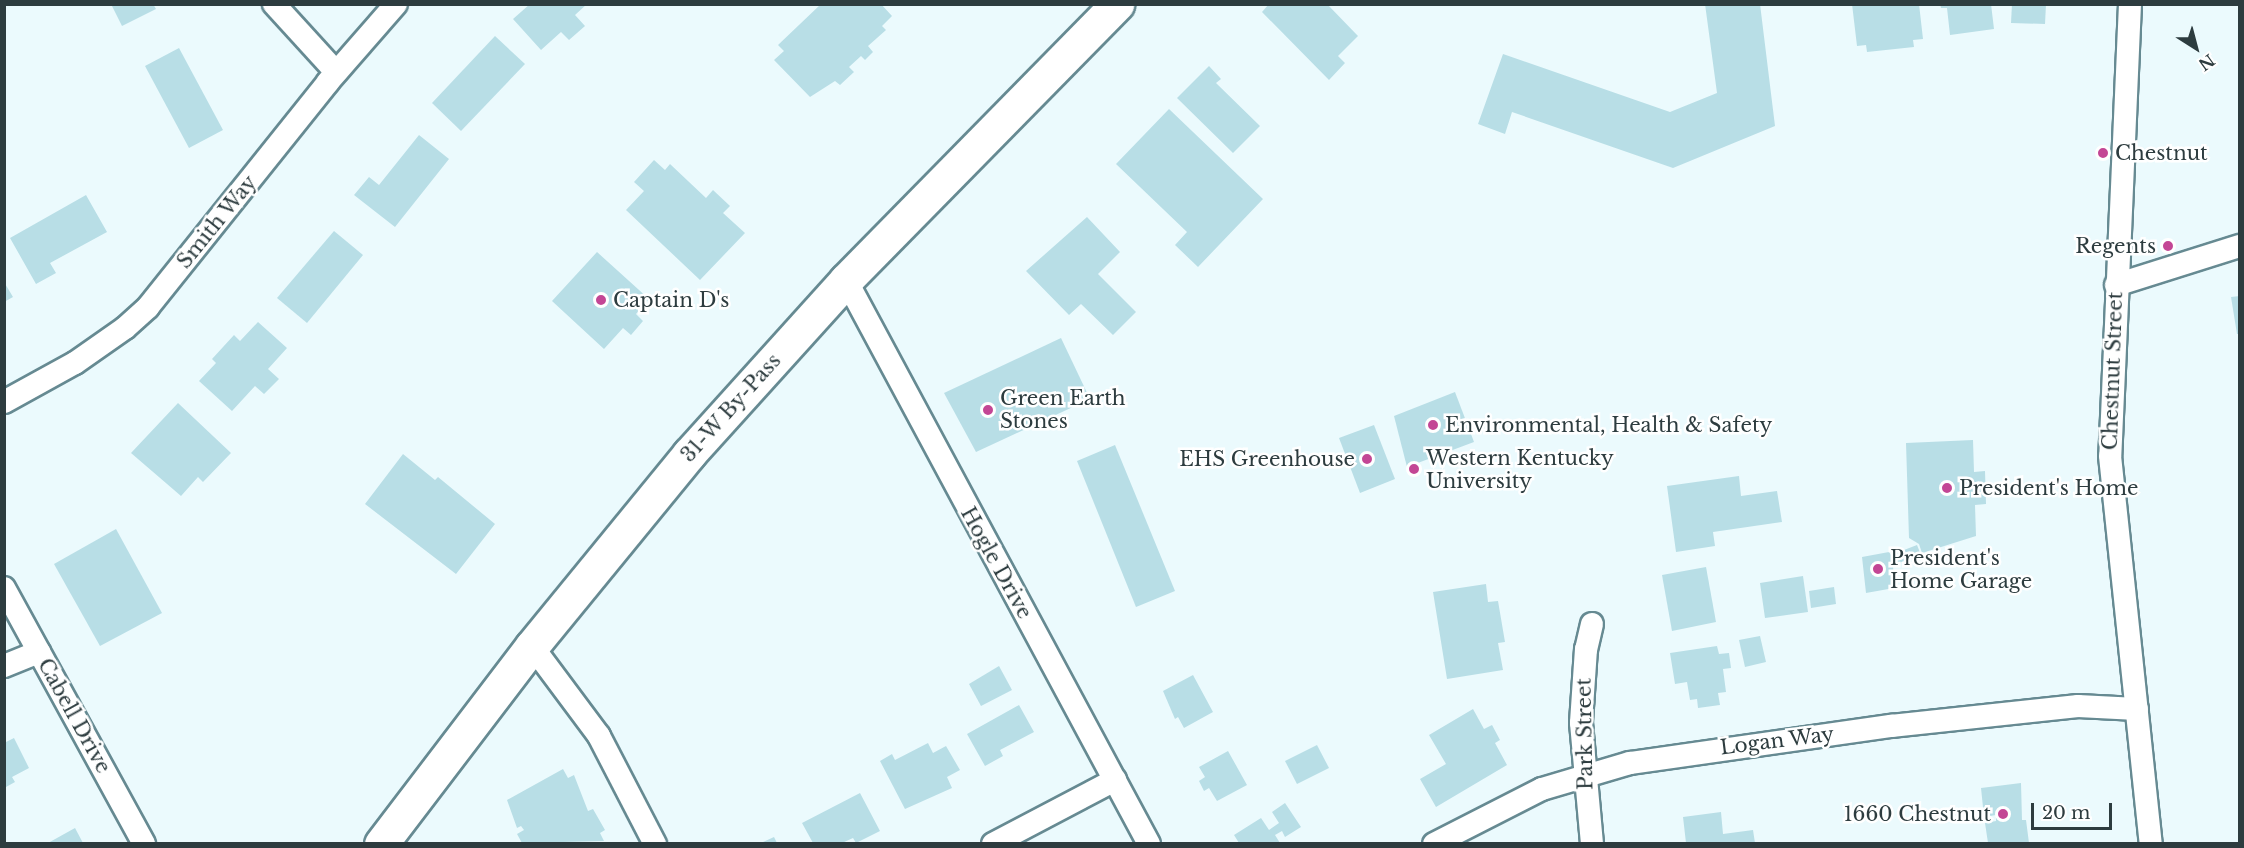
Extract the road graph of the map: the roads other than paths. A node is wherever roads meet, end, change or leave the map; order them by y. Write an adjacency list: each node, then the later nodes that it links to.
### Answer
1 (274, 4): 5 (street)
2 (396, 4): 5 (street, Smith Way)
3 (1117, 4): 7 (main road, 31-W By-Pass)
4 (2130, 4): 8 (street, Chestnut Street)
5 (336, 72): 9 (street, Smith Way)
6 (2240, 246): 8 (street)
7 (846, 280): 12 (main road, 31-W By-Pass); 17 (street, Hogle Drive)
8 (2116, 285): 15 (street, Chestnut Street)
9 (4, 402)
10 (4, 588): 13 (street, Cabell Drive)
11 (1592, 624): 16 (street, Park Street)
12 (532, 646): 19 (main road, 31-W By-Pass); 20 (street)
13 (39, 652): 14 (street); 18 (street, Cabell Drive)
14 (4, 666)
15 (2137, 709): 16 (street, Logan Way); 25 (street, Chestnut Street)
16 (1584, 774): 23 (street, Logan Way); 24 (street, Park Street)
17 (1115, 780): 21 (street); 22 (street, Hogle Drive)
18 (144, 843)
19 (381, 843)
20 (655, 843)
21 (993, 843)
22 (1149, 843)
23 (1434, 843)
24 (1592, 843)
25 (2151, 843)

